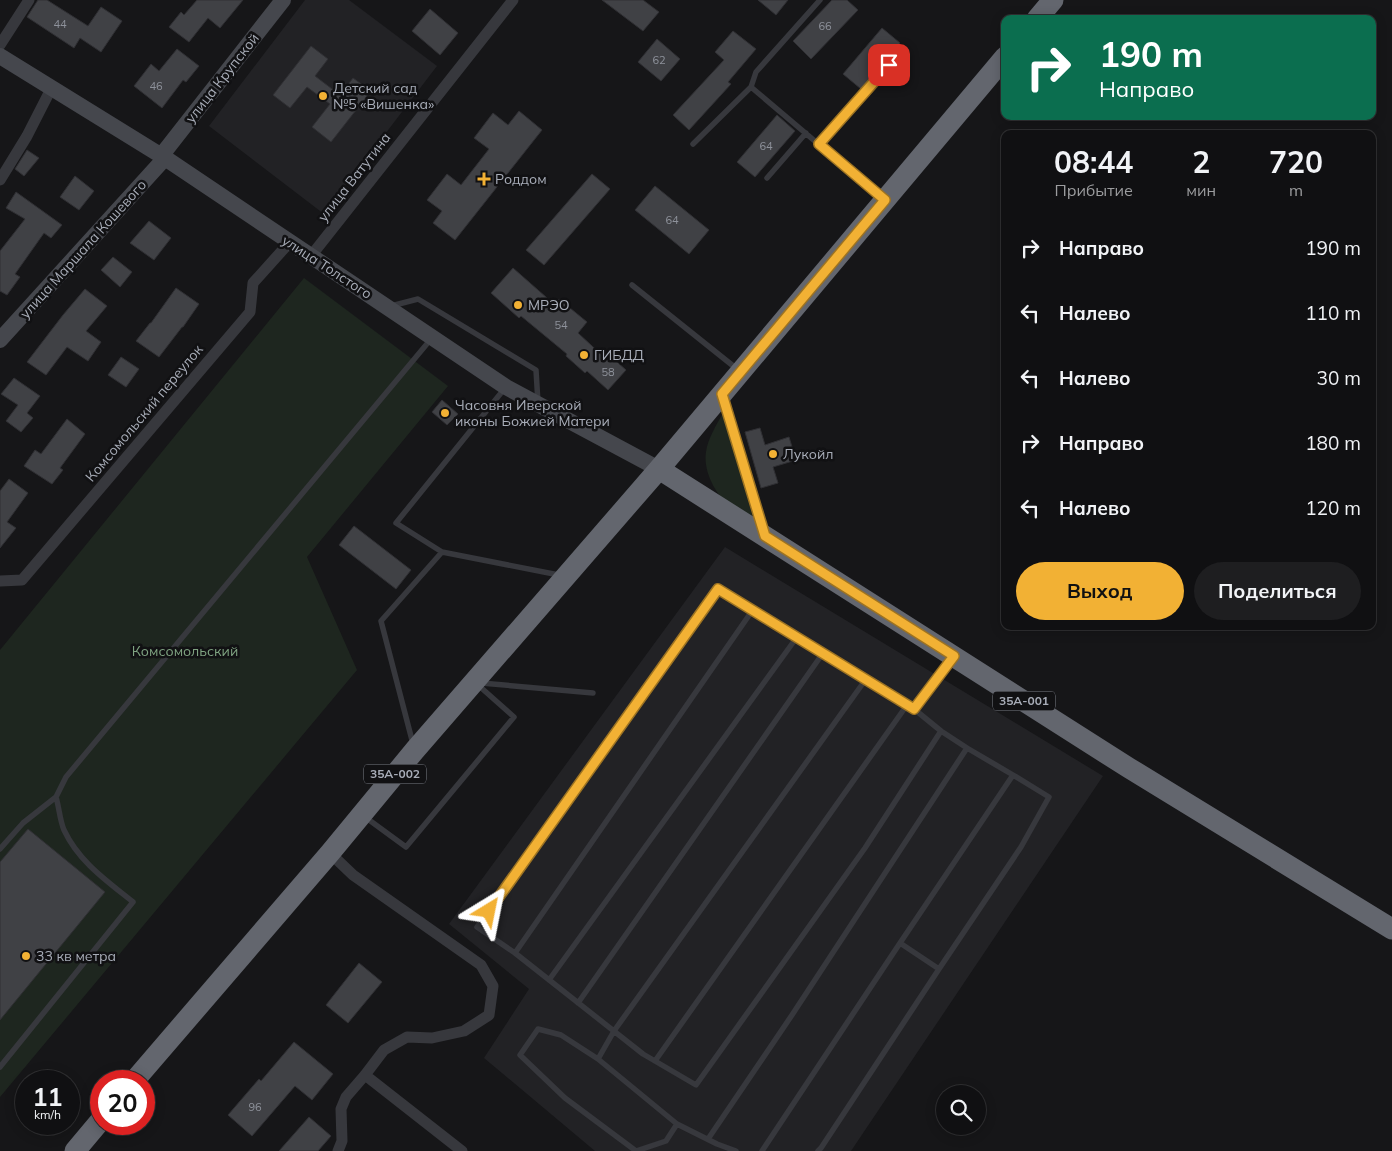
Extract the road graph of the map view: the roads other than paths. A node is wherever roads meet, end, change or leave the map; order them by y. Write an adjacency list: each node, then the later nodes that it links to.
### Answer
1 (29, 0): 7 (street)
2 (283, 0): 16 (main road, улица Крупской)
3 (513, 0): 21 (street, улица Ватутина)
4 (820, 0): 12 (lane)
5 (1053, 0): 6 (highway)
6 (1040, 15)
7 (0, 46)
8 (901, 52): 15 (lane)
9 (0, 56): 11 (main road, улица Толстого)
10 (1001, 62): 19 (highway, 35А-002)
11 (52, 87): 16 (main road, улица Толстого); 18 (street)
12 (751, 88): 13 (lane); 14 (lane)
13 (806, 133): 15 (lane); 17 (lane)
14 (693, 144)
15 (819, 144): 19 (lane)
16 (163, 157): 20 (main road, улица Толстого); 25 (main road, улица Маршала Кошевого)
17 (767, 178)
18 (0, 180)
19 (885, 200): 26 (highway, 35А-002)
20 (289, 243): 21 (main road, улица Толстого); 34 (street, Комсомольский переулок)
21 (311, 256): 23 (main road, улица Толстого)
22 (632, 285): 26 (lane)
23 (386, 307): 24 (main road, улица Толстого); 29 (lane)
24 (432, 338): 27 (main road, улица Толстого); 48 (lane)
25 (0, 340)
26 (740, 372): 28 (highway, 35А-002)
27 (506, 387): 29 (main road, улица Толстого); 32 (lane)
28 (722, 394): 30 (highway, 35А-002); 31 (lane)
29 (538, 404): 30 (main road, улица Толстого)
30 (659, 469): 31 (highway, 35А-001); 33 (highway, 35А-002)
31 (765, 536): 38 (highway, 35А-001)
32 (442, 552): 33 (lane); 46 (lane)
33 (566, 576): 40 (highway, 35А-002)
34 (0, 581)
35 (752, 611): 36 (lane); 54 (lane); 54 (lane)
36 (796, 637): 37 (lane); 56 (lane)
37 (824, 653): 39 (lane); 57 (lane)
38 (954, 656): 43 (lane); 52 (highway, 35А-001)
39 (866, 678): 42 (lane); 58 (lane)
40 (474, 682): 41 (lane); 46 (highway, 35А-002); 49 (lane)
41 (593, 693)
42 (907, 705): 43 (lane); 60 (lane)
43 (914, 709): 44 (lane)
44 (940, 731): 45 (lane); 60 (lane)
45 (967, 748): 47 (lane); 66 (lane)
46 (415, 750): 49 (highway, 35А-002)
47 (1013, 775): 53 (lane); 55 (lane)
48 (56, 797): 50 (lane); 61 (lane)
49 (362, 814): 51 (highway, 35А-002)
50 (0, 849)
51 (330, 853): 62 (highway, 35А-002); 63 (street)
52 (1392, 929)
53 (900, 943): 55 (lane); 71 (lane)
54 (515, 953): 56 (lane)
55 (939, 969): 72 (lane)
56 (549, 980): 57 (lane)
57 (578, 1003): 58 (lane)
58 (614, 1031): 59 (lane); 60 (lane)
59 (598, 1059): 64 (lane); 64 (lane)
60 (655, 1061)
61 (0, 1067)
62 (143, 1070)
63 (365, 1076): 68 (street); 69 (street)
64 (677, 1124): 66 (lane)
65 (90, 1133): 67 (highway)
66 (708, 1139): 70 (lane)
67 (74, 1151)
68 (338, 1151)
69 (462, 1151)
70 (736, 1151)
71 (762, 1151)
72 (818, 1151)

